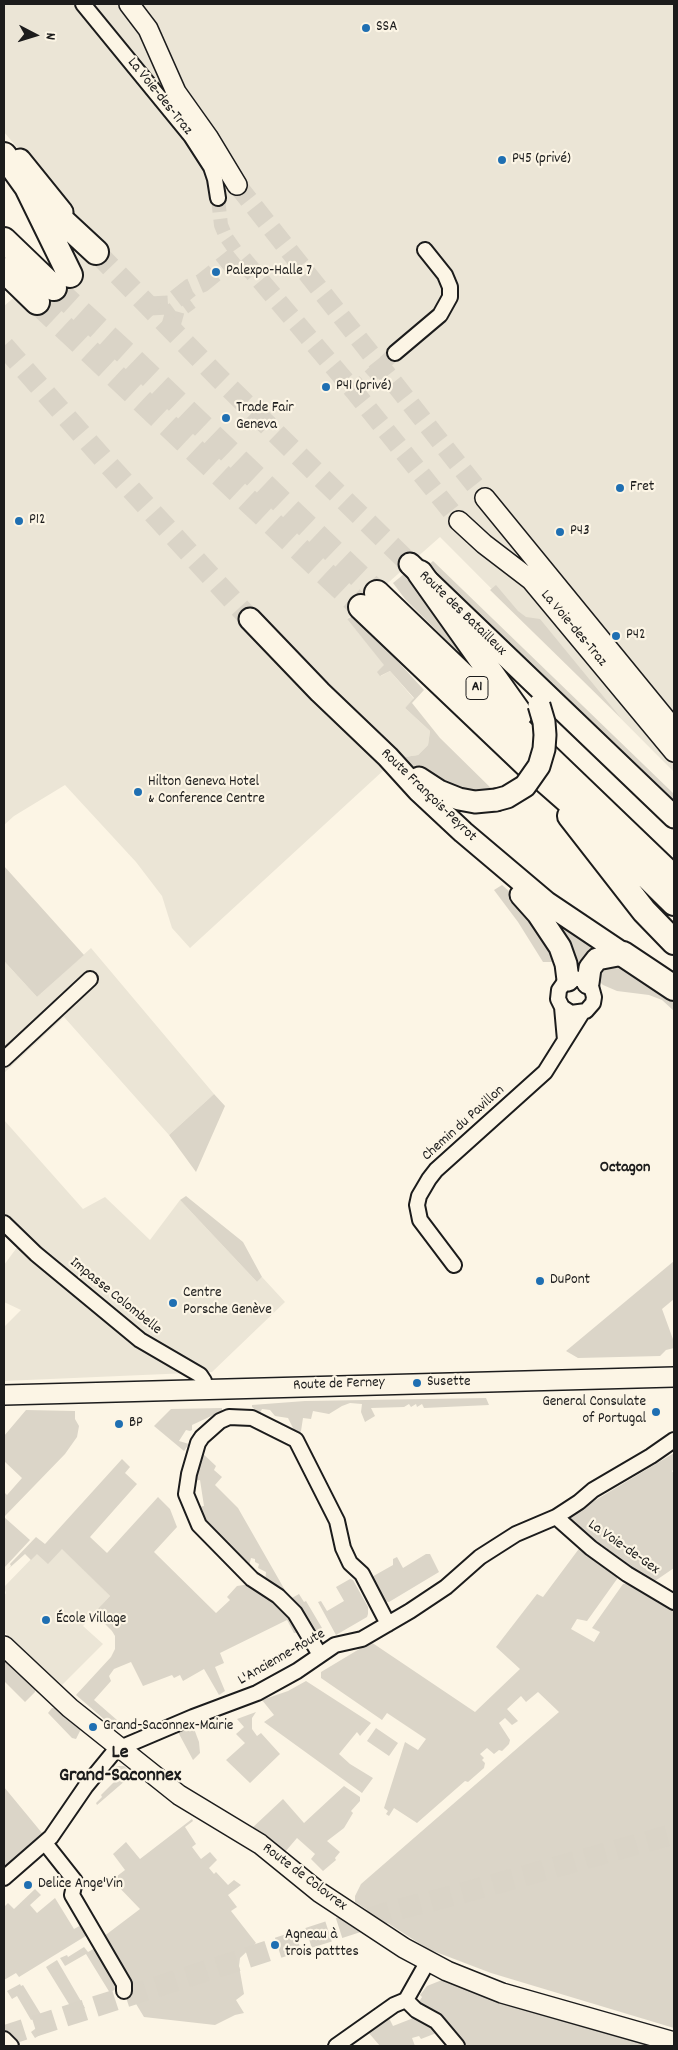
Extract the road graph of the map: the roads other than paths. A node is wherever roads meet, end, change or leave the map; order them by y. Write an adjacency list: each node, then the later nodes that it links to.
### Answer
1 (83, 4): 8 (street, La Voie-des-Traz)
2 (129, 4): 6 (street)
3 (4, 143): 11 (main road)
4 (4, 155): 7 (highway)
5 (4, 168): 7 (highway)
6 (237, 185)
7 (27, 187): 11 (highway); 13 (highway)
8 (218, 198)
9 (4, 240): 13 (highway)
10 (425, 250): 14 (street)
11 (96, 252)
12 (4, 270): 13 (highway)
13 (54, 288)
14 (395, 353)
15 (485, 498): 20 (street)
16 (459, 521): 21 (street, La Voie-des-Traz)
17 (415, 569): 19 (main road, Route des Batailleux); 24 (highway)
18 (250, 619): 22 (main road, Route François-Peyrot)
19 (514, 664): 22 (main road, bridge); 25 (main road)
20 (674, 729)
21 (674, 752)
22 (388, 757): 26 (main road, Route François-Peyrot)
23 (538, 775): 24 (highway, A1); 28 (highway, A1); 29 (highway)
24 (576, 782): 27 (highway, A1)
25 (674, 817)
26 (463, 832): 30 (main road, Route François-Peyrot); 32 (main road)
27 (674, 878)
28 (674, 903)
29 (674, 942)
30 (623, 954): 32 (main road); 33 (highway)
31 (90, 979): 37 (street)
32 (578, 981): 34 (street); 35 (street)
33 (674, 988)
34 (562, 1007): 35 (street); 36 (street)
35 (582, 1013): 36 (street, Chemin du Pavillon)
36 (565, 1040): 39 (street, Chemin du Pavillon)
37 (4, 1059)
38 (4, 1223): 41 (street, Impasse Colombelle)
39 (454, 1265)
40 (674, 1377): 41 (street, Route de Ferney)
41 (205, 1390): 42 (street, Route de Ferney)
42 (4, 1395)
43 (674, 1440): 44 (street, L'Ancienne-Route)
44 (556, 1517): 45 (street, La Voie-de-Gex); 46 (street, L'Ancienne-Route)
45 (674, 1602)
46 (388, 1624): 48 (street, L'Ancienne-Route); 48 (street)
47 (4, 1646): 49 (street, Route de Colovrex)
48 (320, 1655): 49 (street, L'Ancienne-Route)
49 (120, 1748): 50 (street, L'Ancienne-Route); 52 (street, Route de Colovrex)
50 (45, 1843): 51 (street, L'Ancienne-Route); 53 (street)
51 (4, 1878)
52 (428, 1962): 54 (street); 56 (street, Route de Colovrex)
53 (124, 1991)
54 (406, 2000): 58 (street); 59 (street)
55 (4, 2040): 57 (street)
56 (674, 2042)
57 (11, 2046)
58 (336, 2046)
59 (457, 2046)

